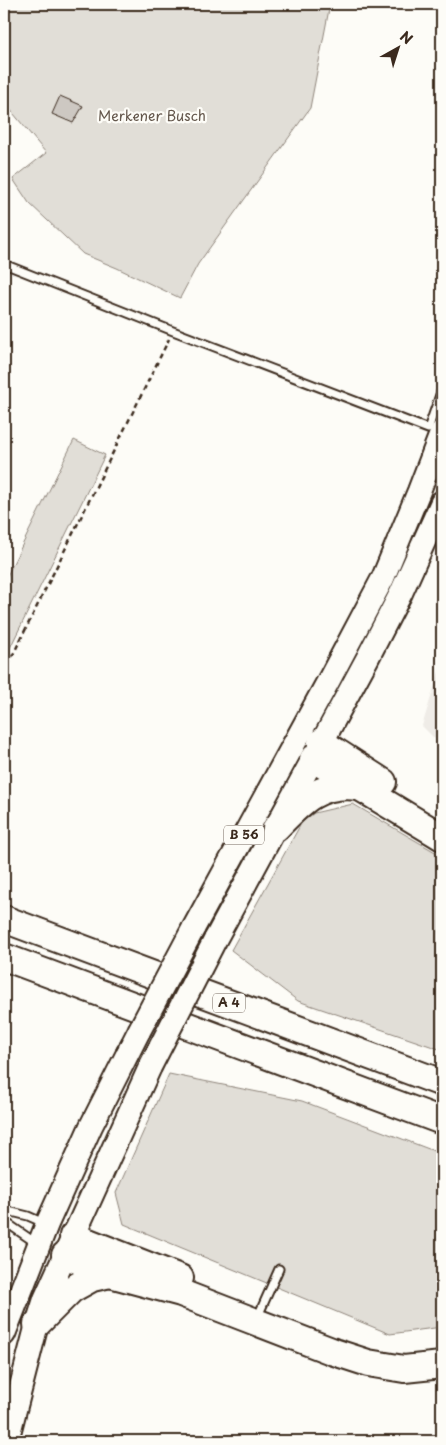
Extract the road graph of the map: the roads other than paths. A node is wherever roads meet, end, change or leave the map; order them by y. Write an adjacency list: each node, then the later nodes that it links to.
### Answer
1 (4, 264): 2 (lane)
2 (442, 389)
3 (442, 431): 5 (main road, B 56)
4 (442, 502): 5 (main road, B 56)
5 (310, 748): 6 (highway); 7 (highway); 8 (main road, B 56); 18 (main road, B 56, bridge)
6 (358, 787): 8 (highway); 9 (highway)
7 (442, 822)
8 (276, 828): 20 (main road, B 56, bridge)
9 (442, 838)
10 (4, 919): 12 (highway, A 4)
11 (4, 958): 13 (highway)
12 (438, 1080)
13 (383, 1100): 14 (highway); 15 (highway)
14 (442, 1122)
15 (442, 1133)
16 (4, 1210): 18 (lane)
17 (4, 1221): 19 (lane)
18 (47, 1224): 19 (main road, B 56); 20 (main road)
19 (38, 1245): 20 (main road); 25 (main road, B 56)
20 (69, 1246): 22 (highway); 23 (highway); 24 (main road, B 56)
21 (279, 1268): 23 (lane)
22 (110, 1274): 23 (highway); 24 (highway)
23 (258, 1315): 26 (highway); 27 (highway)
24 (37, 1324): 28 (main road, B 56)
25 (4, 1334)
26 (442, 1352)
27 (442, 1365)
28 (6, 1441)

